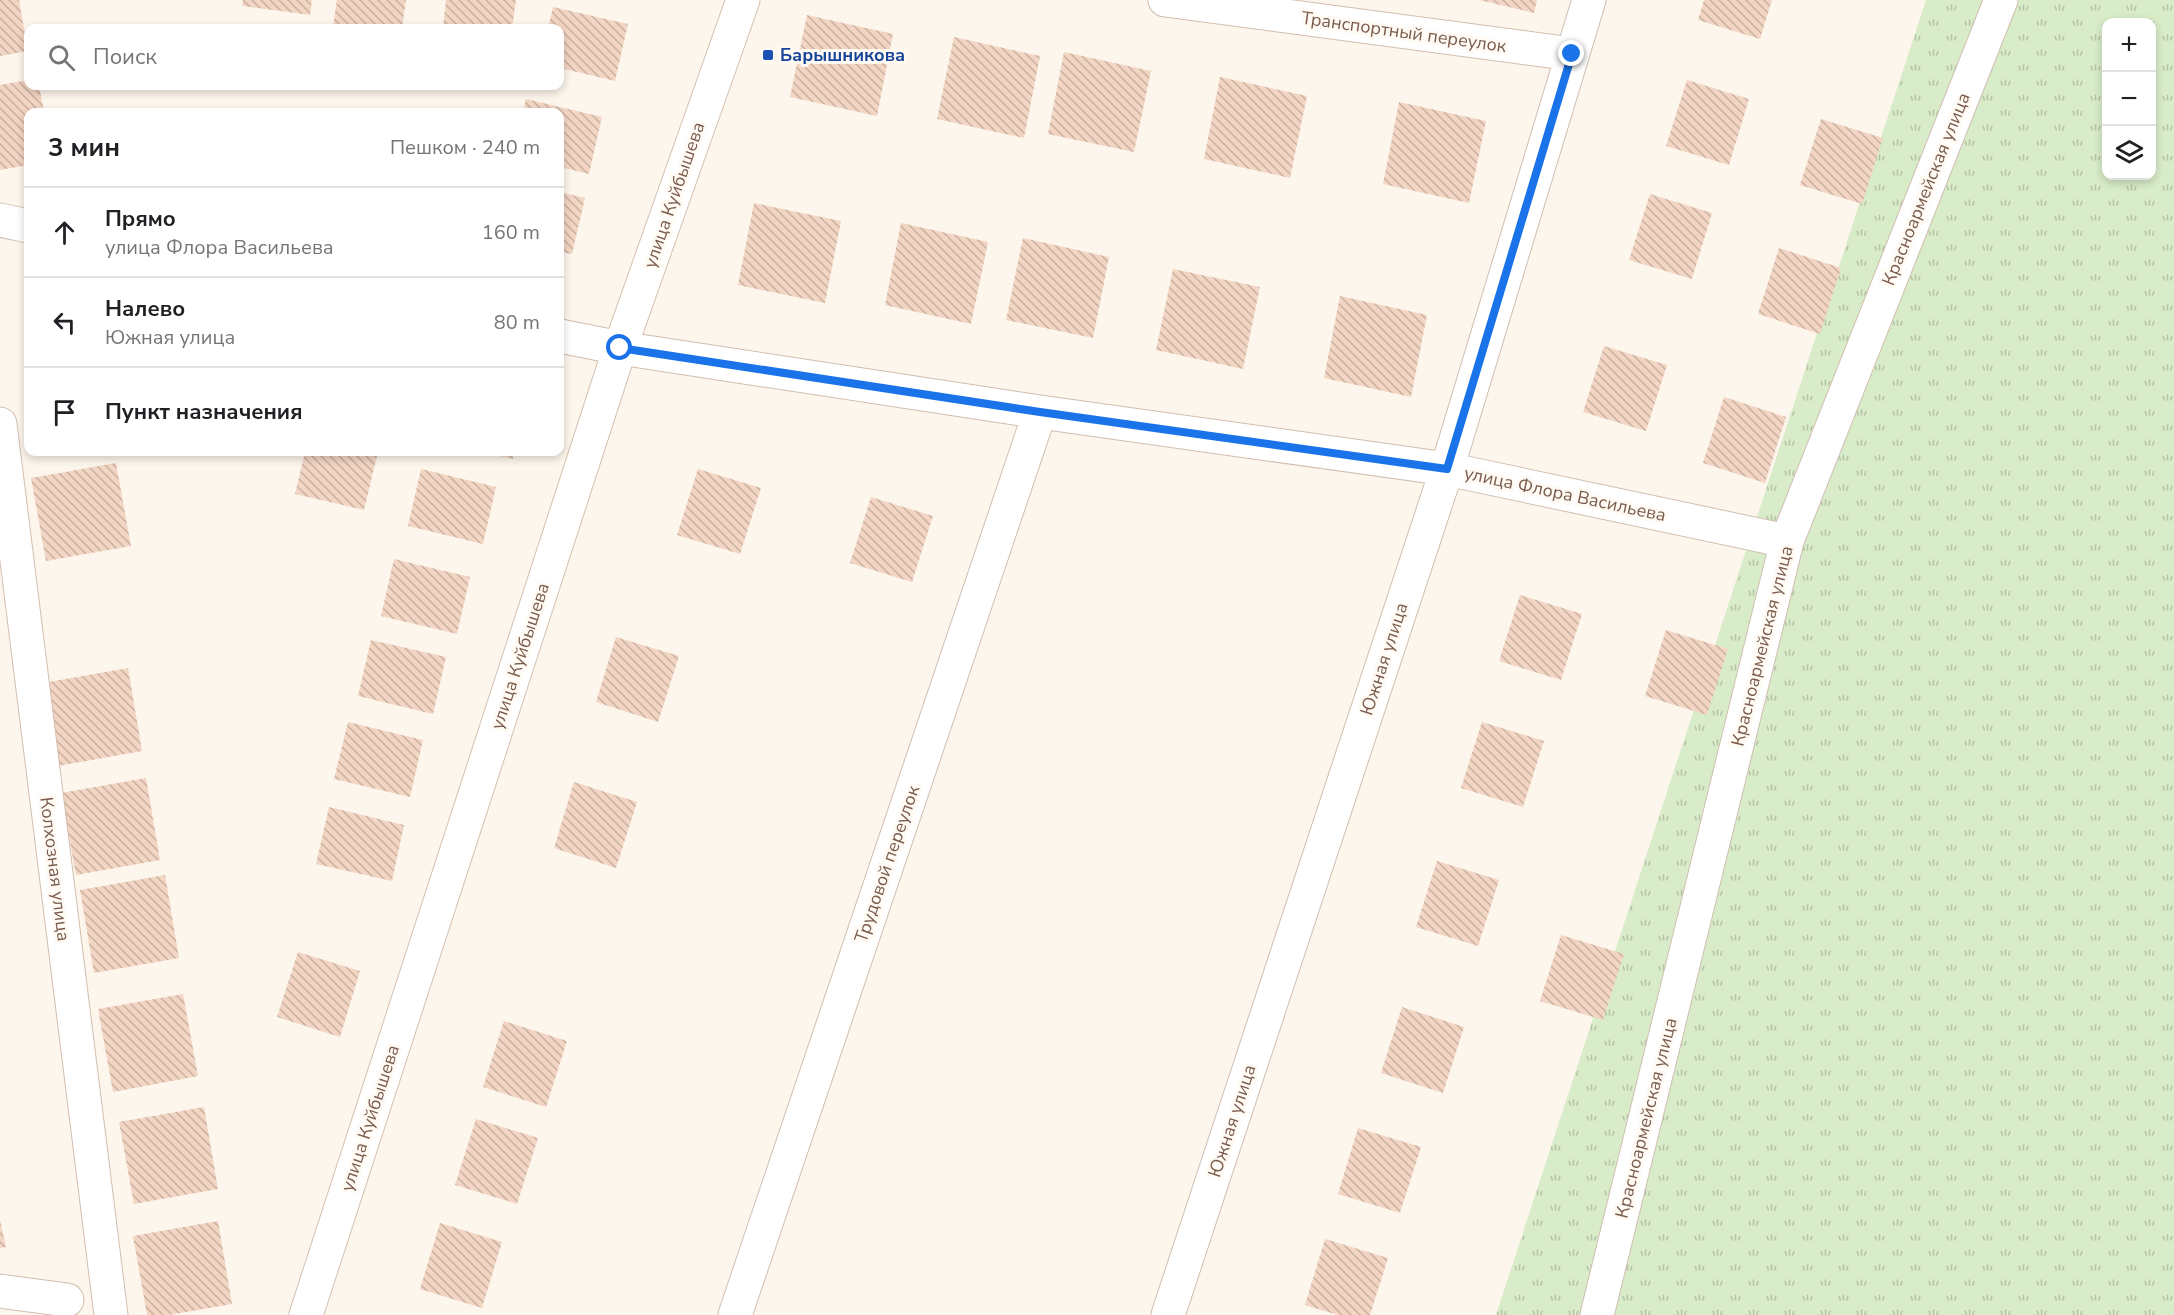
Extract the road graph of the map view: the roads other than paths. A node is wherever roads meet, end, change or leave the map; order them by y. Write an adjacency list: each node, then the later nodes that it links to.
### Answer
1 (743, 0): 9 (street, улица Куйбышева)
2 (1165, 0): 5 (street, Транспортный переулок)
3 (1589, 0): 5 (street, Южная улица)
4 (2001, 0): 13 (street, Красноармейская улица)
5 (1572, 54): 12 (street, Южная улица)
6 (0, 220): 7 (street)
7 (24, 225)
8 (564, 337): 9 (street, улица Флора Васильева)
9 (620, 348): 10 (street, улица Флора Васильева); 17 (street, улица Куйбышева)
10 (1040, 412): 12 (street, улица Флора Васильева); 18 (street, Трудовой переулок)
11 (0, 424): 16 (street, Колхозная улица)
12 (1447, 469): 13 (street, улица Флора Васильева); 19 (street, Южная улица)
13 (1787, 542): 20 (street, Красноармейская улица)
14 (0, 1291): 15 (street)
15 (67, 1300)
16 (111, 1315)
17 (306, 1315)
18 (735, 1315)
19 (1168, 1315)
20 (1597, 1315)

